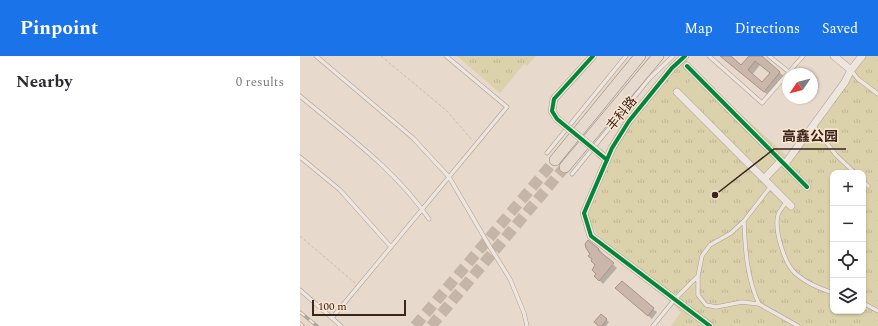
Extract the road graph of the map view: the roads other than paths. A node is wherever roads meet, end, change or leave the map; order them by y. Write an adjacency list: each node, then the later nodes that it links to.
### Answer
1 (316, 56): 29 (lane)
2 (446, 56): 29 (lane)
3 (593, 56): 25 (street, bridge)
4 (626, 56): 24 (lane, 丰科路)
5 (640, 56): 24 (main road, 丰科路)
6 (658, 56): 28 (main road, 丰科路)
7 (673, 56): 28 (lane, 丰科路)
8 (685, 56): 25 (street)
9 (709, 56): 18 (lane)
10 (769, 56): 15 (lane)
11 (803, 56): 16 (lane)
12 (834, 56): 17 (street)
13 (862, 56): 17 (street)
14 (687, 66): 26 (street)
15 (784, 68)
16 (792, 68)
17 (851, 70): 20 (lane); 22 (street)
18 (782, 80)
19 (677, 92): 30 (street)
20 (878, 94)
21 (300, 96): 34 (lane)
22 (813, 125): 26 (street); 27 (lane)
23 (300, 156): 37 (lane)
24 (551, 157)
25 (607, 160): 41 (street)
26 (783, 162): 30 (street); 32 (street)
27 (852, 170)
28 (568, 171)
29 (449, 176): 34 (lane); 47 (lane)
30 (764, 179): 31 (street)
31 (771, 186): 33 (street); 36 (lane)
32 (807, 187)
33 (788, 204): 40 (lane)
34 (422, 209): 35 (lane); 37 (lane)
35 (429, 218)
36 (744, 221): 38 (lane); 42 (lane)
37 (391, 247): 45 (lane)
38 (698, 276): 41 (lane); 42 (lane)
39 (300, 290): 45 (lane)
40 (830, 292)
41 (675, 299): 48 (lane); 49 (street)
42 (759, 304): 50 (lane)
43 (866, 305): 44 (lane)
44 (878, 311)
45 (332, 318): 46 (lane)
46 (340, 326)
47 (527, 326)
48 (653, 326)
49 (710, 326)
50 (798, 326)

